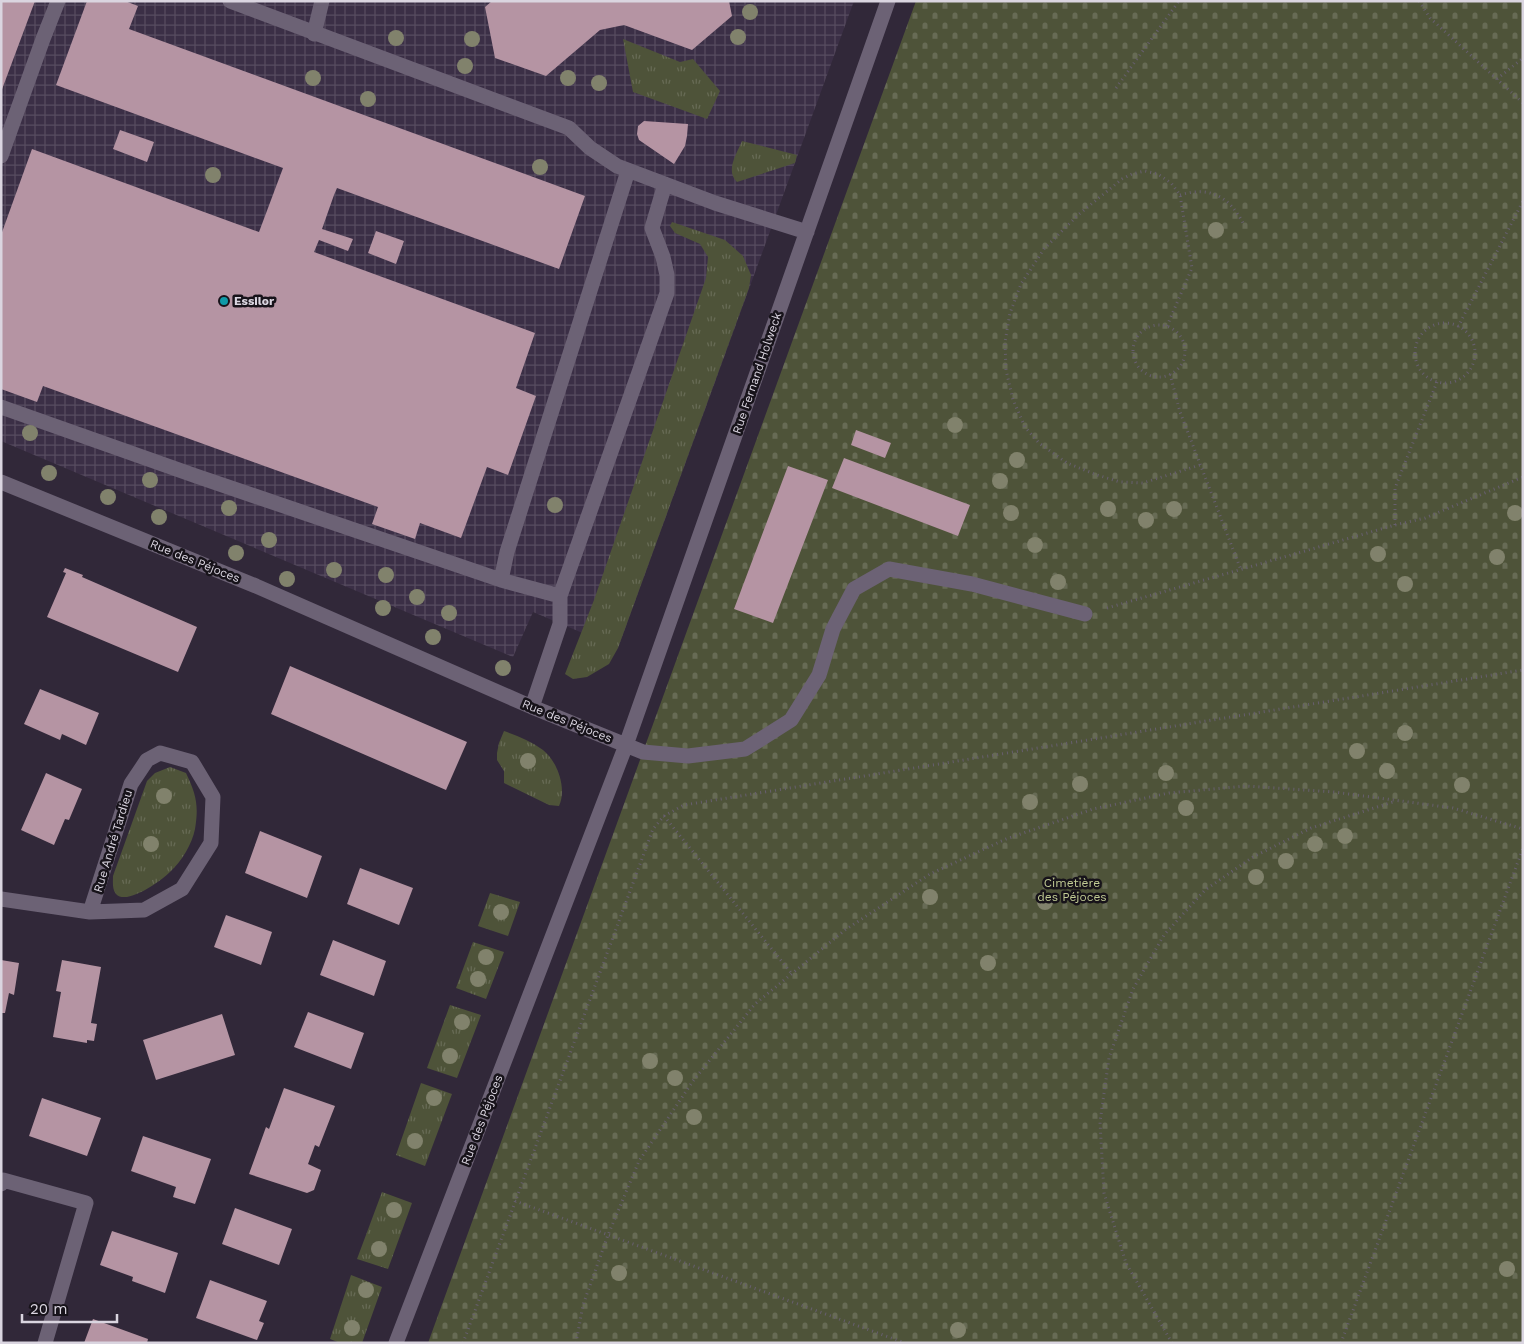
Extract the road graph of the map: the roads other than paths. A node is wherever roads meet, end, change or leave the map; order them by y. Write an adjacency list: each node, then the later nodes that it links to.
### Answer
1 (58, 1): 6 (street)
2 (230, 1): 5 (street)
3 (322, 1): 5 (street)
4 (888, 1): 9 (street, Rue Fernand Holweck)
5 (314, 34): 7 (street)
6 (1, 156)
7 (628, 171): 8 (street); 12 (street)
8 (665, 184): 9 (street); 13 (street)
9 (807, 232): 16 (street, Rue Fernand Holweck)
10 (1, 407): 12 (street)
11 (1, 482): 15 (street, Rue des Péjoces)
12 (501, 580): 13 (street)
13 (560, 596): 15 (street)
14 (1084, 614): 16 (street)
15 (532, 707): 16 (street, Rue des Péjoces)
16 (626, 745): 21 (street, Rue des Péjoces)
17 (1, 899): 18 (street, Rue André Tardieu)
18 (90, 912): 18 (street, Rue André Tardieu)
19 (1, 1184): 20 (street)
20 (45, 1343)
21 (396, 1343)

